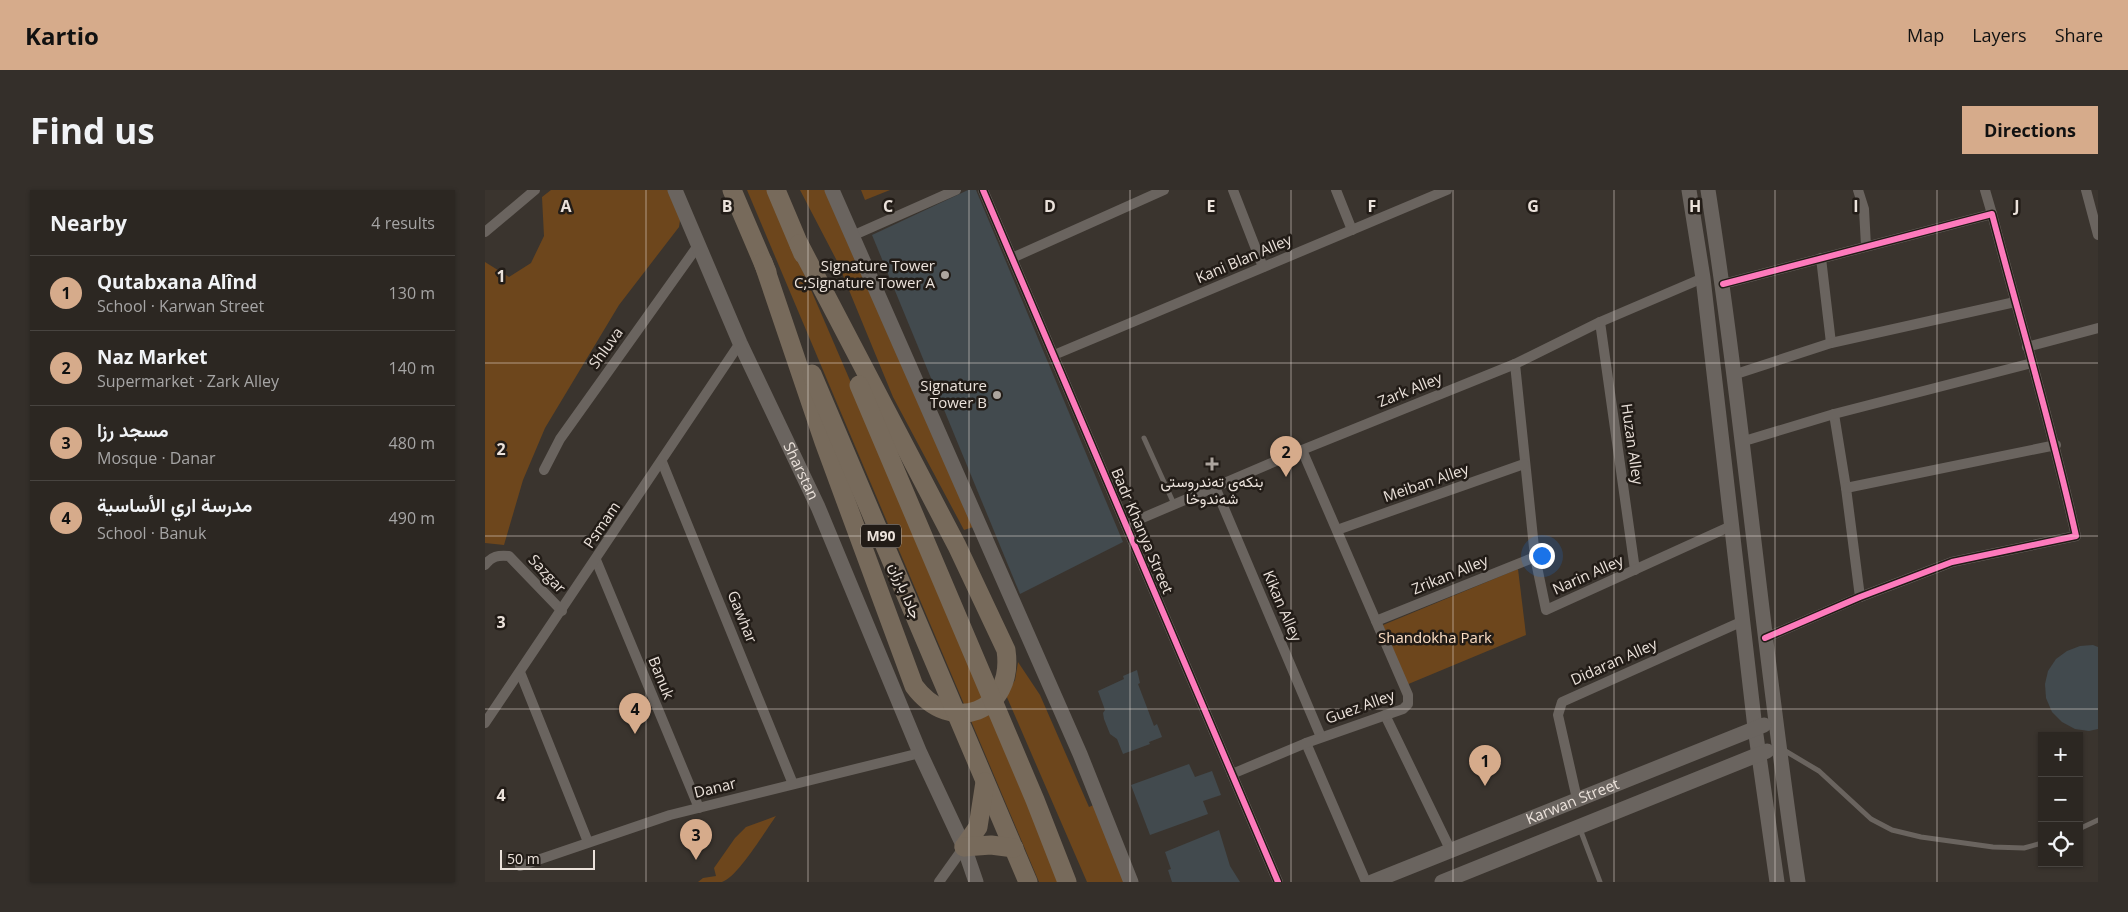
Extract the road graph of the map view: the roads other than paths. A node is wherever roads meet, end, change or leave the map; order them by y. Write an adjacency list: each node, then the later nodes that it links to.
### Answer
1 (535, 190): 19 (street)
2 (675, 190): 24 (main road, Sharstan)
3 (732, 190): 27 (highway, جادا بارزان / M90)
4 (776, 190): 22 (highway, M90)
5 (832, 190): 21 (main road)
6 (957, 190): 21 (street)
7 (983, 190): 25 (street, Badr Khanya Street)
8 (1164, 190): 25 (street)
9 (1233, 190): 28 (street)
10 (1336, 190): 18 (street)
11 (1689, 190): 29 (main road)
12 (1708, 190): 30 (main road)
13 (1857, 190): 23 (street)
14 (1985, 190): 17 (street)
15 (2086, 190): 20 (street)
16 (1442, 191): 18 (street, Kani Blan Alley)
17 (1992, 214): 23 (street); 31 (street)
18 (1352, 230): 28 (street, Kani Blan Alley)
19 (485, 232)
20 (2098, 235)
21 (852, 236): 92 (main road)
22 (799, 244): 27 (highway); 91 (highway, M90)
23 (1866, 246): 26 (street)
24 (697, 247): 34 (main road, Sharstan); 48 (street, Shluva)
25 (1012, 258): 37 (street, Badr Khanya Street)
26 (1821, 258): 30 (street); 35 (street)
27 (763, 262): 75 (highway, جادا بارزان / M90)
28 (1263, 267): 37 (street, Kani Blan Alley)
29 (1703, 278): 32 (street, Zark Alley); 53 (main road)
30 (1723, 284): 40 (main road)
31 (2015, 302): 35 (street); 36 (street)
32 (1600, 322): 39 (street, Zark Alley); 58 (street, Huzan Alley)
33 (2098, 328): 36 (street)
34 (740, 343): 46 (street, Psmam); 72 (main road, Sharstan)
35 (1831, 343): 40 (street)
36 (2027, 347): 38 (street)
37 (1053, 355): 52 (street, Badr Khanya Street)
38 (2032, 363): 41 (street); 44 (street)
39 (1515, 364): 45 (street, Zark Alley); 47 (street, Narin Alley)
40 (1733, 375): 43 (main road)
41 (1834, 414): 43 (street); 50 (street)
42 (1144, 438): 51 (lane)
43 (1741, 442): 63 (main road)
44 (2056, 445): 50 (street); 59 (street)
45 (1302, 450): 49 (street, Zark Alley); 54 (street, Guez Alley)
46 (662, 462): 56 (street, Psmam); 76 (street, Gawhar)
47 (1524, 464): 54 (street, Meiban Alley); 55 (street, Narin Alley)
48 (544, 470)
49 (1215, 487): 51 (street, Zark Alley); 69 (street, Kikan Alley)
50 (1846, 488): 59 (street)
51 (1174, 504): 52 (street, Zark Alley)
52 (1126, 525): 74 (street, Badr Khanya Street)
53 (1731, 526): 58 (street, Narin Alley); 62 (main road)
54 (1337, 530): 61 (street, Guez Alley)
55 (1535, 557): 58 (street, Narin Alley); 61 (street, Zrikan Alley)
56 (596, 560): 60 (street, Psmam); 78 (street, Banuk)
57 (485, 565): 60 (street, Sazgar)
58 (1635, 570)
59 (1860, 597): 63 (street)
60 (562, 611): 64 (street, Psmam)
61 (1376, 621): 65 (street, Guez Alley)
62 (1743, 621): 68 (main road); 77 (street, Didaran Alley)
63 (1765, 638): 66 (main road)
64 (520, 672): 67 (street, Psmam); 82 (street)
65 (1385, 715): 69 (street, Guez Alley); 86 (street)
66 (1774, 721): 68 (main road, Karwan Street); 71 (main road)
67 (485, 723)
68 (1755, 728): 73 (main road); 77 (main road, Karwan Street)
69 (1321, 737): 70 (street, Guez Alley)
70 (1306, 743): 74 (street, Guez Alley); 94 (street)
71 (1778, 747): 73 (main road, Karwan Street); 83 (lane); 99 (main road)
72 (920, 753): 76 (street, Danar); 84 (main road, Sharstan)
73 (1759, 754): 80 (main road, Karwan Street); 98 (main road)
74 (1232, 774): 93 (street, Badr Khanya Street)
75 (985, 780): 84 (highway); 85 (highway, جادا بارزان / M90)
76 (793, 784): 78 (street, Danar)
77 (1577, 799): 86 (main road, Karwan Street)
78 (699, 808): 82 (street, Danar)
79 (2098, 820): 81 (lane)
80 (1579, 827): 96 (main road, Karwan Street); 97 (lane)
81 (2083, 827)
82 (588, 842): 87 (street, Danar)
83 (2038, 844)
84 (964, 847): 85 (highway); 88 (street); 89 (main road, Sharstan)
85 (1014, 848): 90 (highway, جادا بارزان / M90)
86 (1450, 849): 95 (main road, Karwan Street)
87 (520, 866)
88 (939, 882)
89 (976, 882)
90 (1028, 882)
91 (1067, 882)
92 (1131, 882)
93 (1278, 882)
94 (1366, 882)
95 (1372, 882)
96 (1442, 882)
97 (1600, 882)
98 (1777, 882)
99 (1798, 882)

